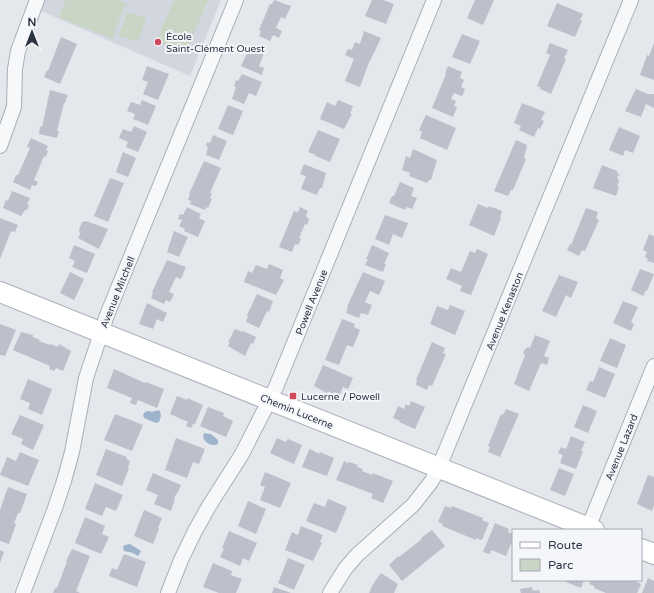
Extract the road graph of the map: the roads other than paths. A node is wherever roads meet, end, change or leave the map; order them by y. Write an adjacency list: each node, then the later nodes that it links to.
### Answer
1 (37, 0): 5 (street)
2 (236, 0): 8 (street, Avenue Mitchell)
3 (434, 0): 10 (street, Powell Avenue)
4 (631, 0): 11 (street, Avenue Kenaston)
5 (3, 127): 6 (street)
6 (0, 146)
7 (0, 292): 8 (main road, Chemin Lucerne)
8 (101, 332): 10 (main road, Chemin Lucerne); 15 (street, Avenue Mitchell)
9 (654, 366): 12 (street, Avenue Lazard)
10 (270, 400): 11 (main road, Chemin Lucerne); 16 (street, Powell Avenue)
11 (439, 467): 12 (main road, Chemin Lucerne); 17 (street, Avenue Kenaston)
12 (591, 529)
13 (642, 549): 14 (main road)
14 (654, 554)
15 (23, 593)
16 (168, 593)
17 (330, 593)

